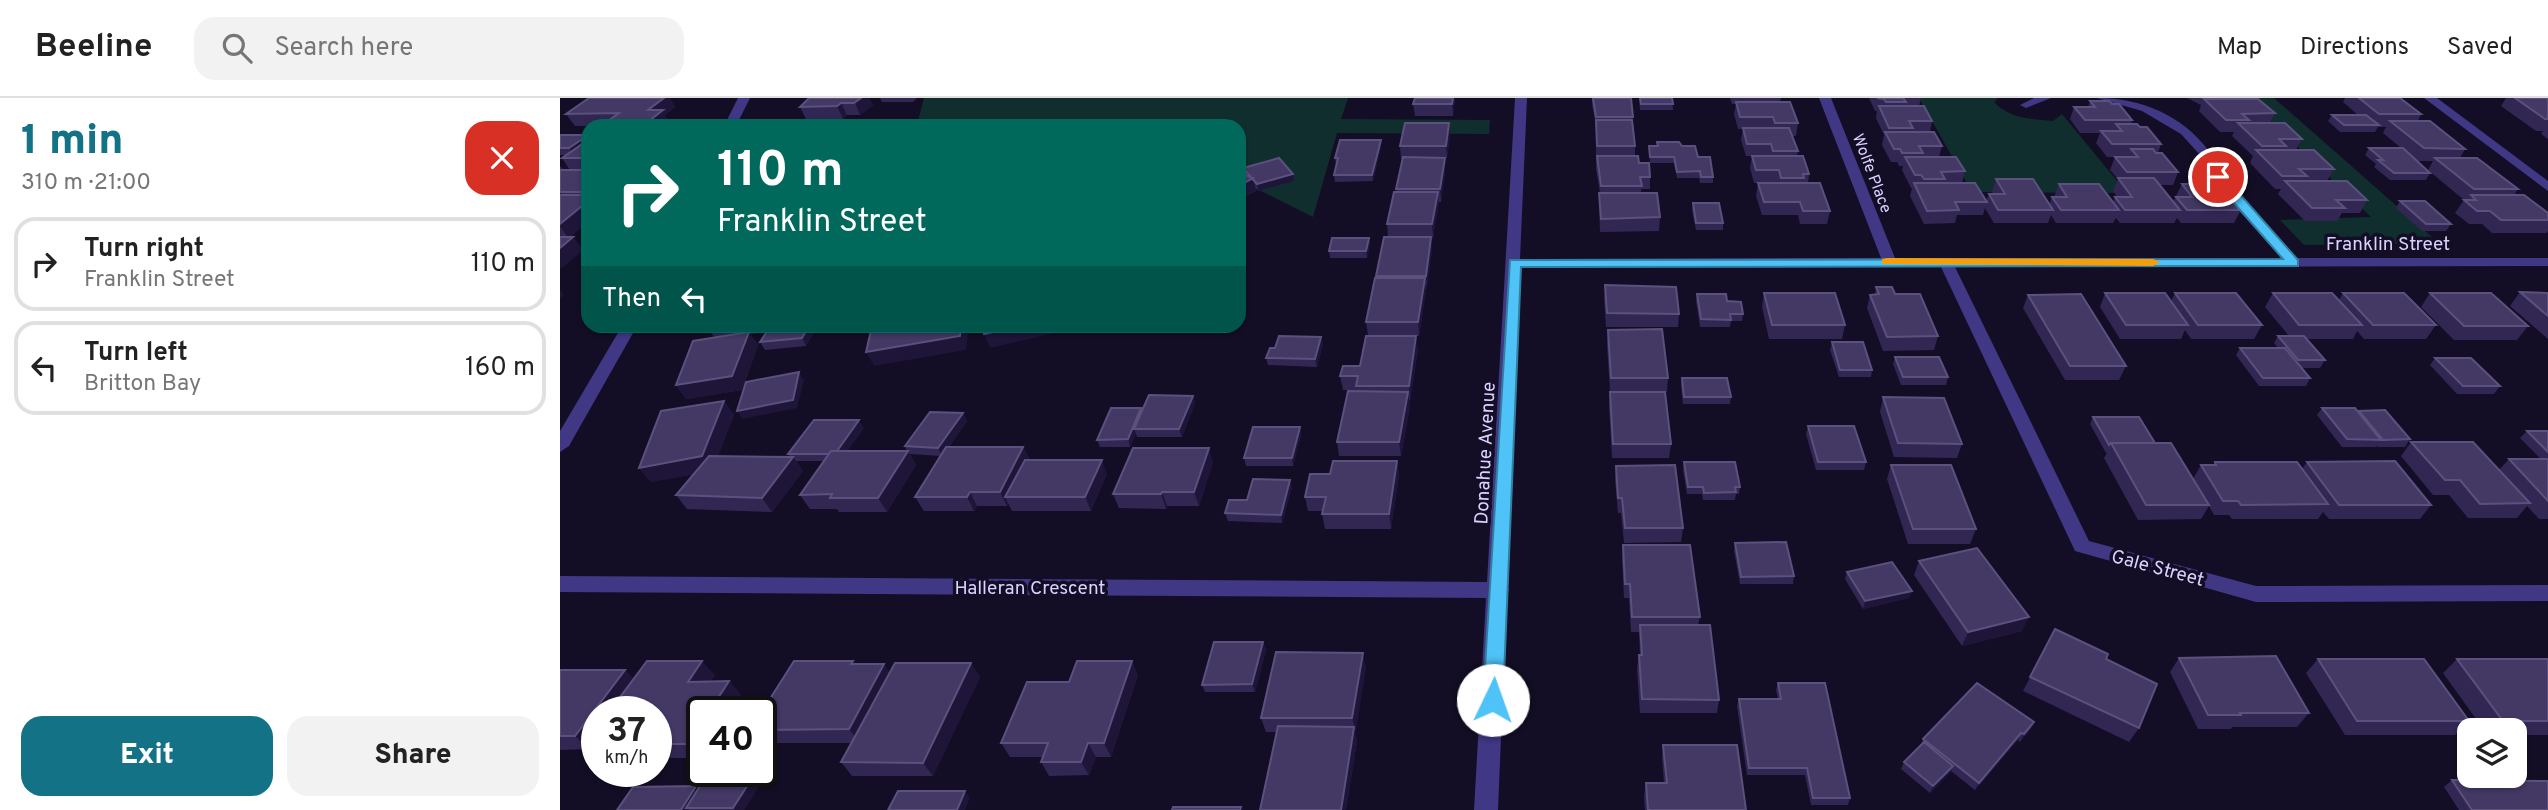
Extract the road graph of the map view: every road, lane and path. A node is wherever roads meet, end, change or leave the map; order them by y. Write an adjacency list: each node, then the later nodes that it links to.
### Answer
1 (744, 98): 8 (street)
2 (1521, 98): 13 (street, Donahue Avenue)
3 (1825, 98): 10 (street, Wolfe Place)
4 (2045, 98): 7 (street)
5 (2103, 98): 14 (street)
6 (2430, 98): 9 (street)
7 (2025, 105)
8 (734, 119)
9 (2548, 187)
10 (1889, 262): 11 (street, Franklin Street); 13 (street, Franklin Street)
11 (1946, 262): 14 (street, Franklin Street); 19 (street, Gale Street)
12 (2548, 262): 14 (street, Franklin Street)
13 (1514, 263): 18 (street, Donahue Avenue)
14 (2294, 263)
15 (625, 333): 16 (street)
16 (560, 446)
17 (560, 584): 18 (street, Halleran Crescent)
18 (1499, 590): 20 (street, Donahue Avenue)
19 (2548, 593)
20 (1486, 810)

